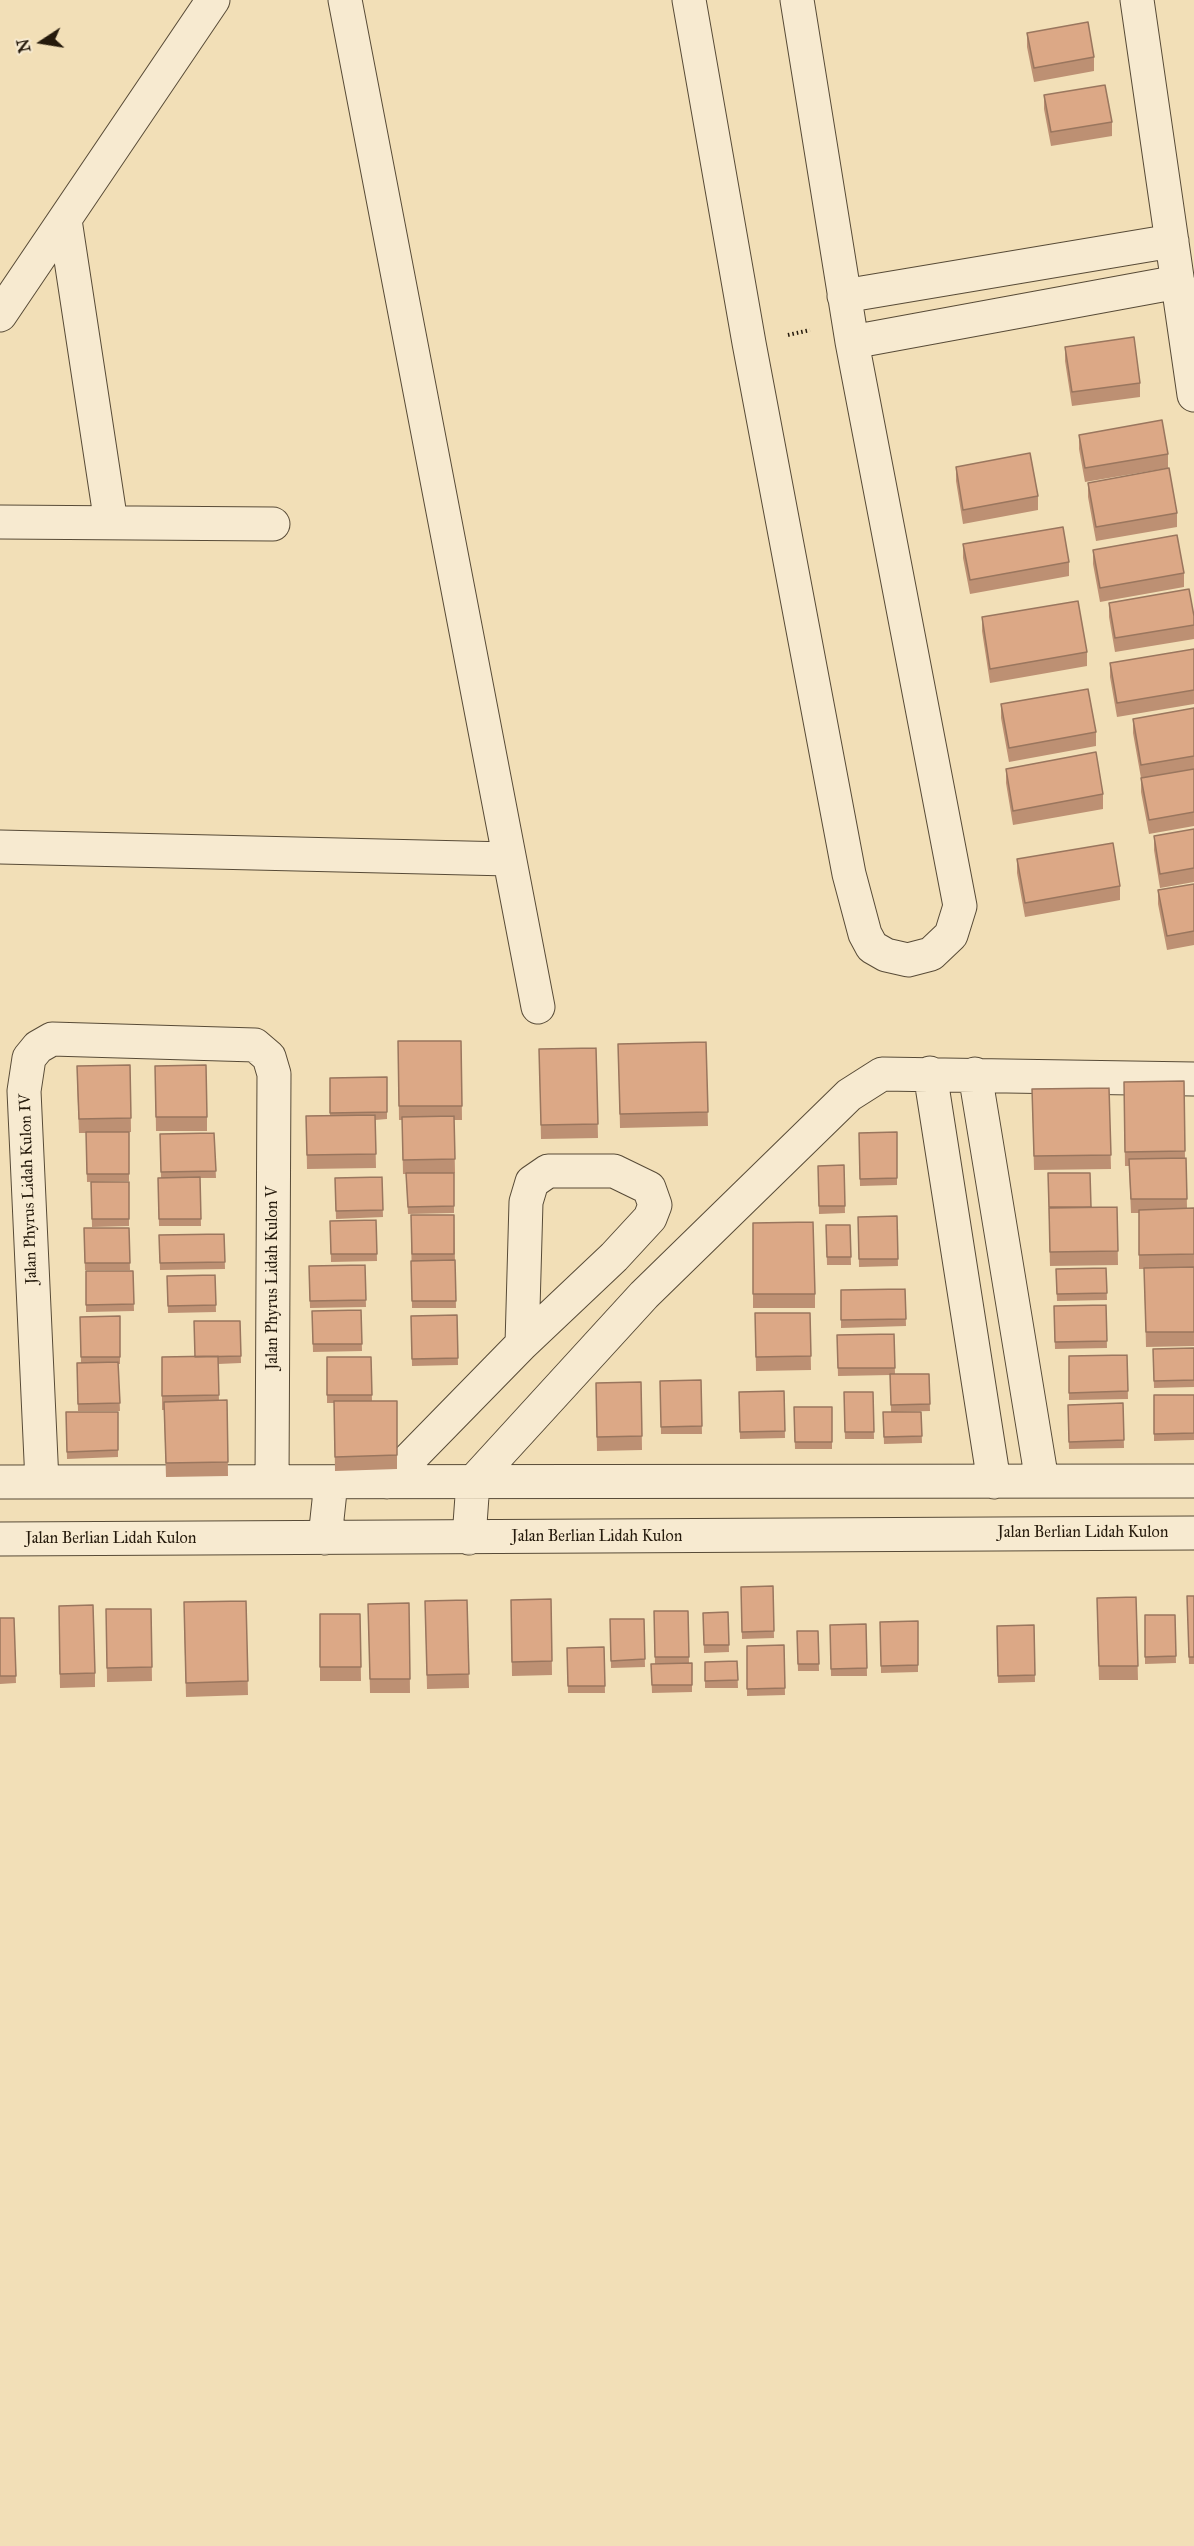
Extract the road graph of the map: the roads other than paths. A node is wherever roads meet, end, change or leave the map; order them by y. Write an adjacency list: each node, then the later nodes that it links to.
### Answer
1 (213, 0): 6 (street)
2 (345, 0): 16 (street)
3 (690, 0): 10 (street)
4 (797, 0): 10 (street)
5 (1137, 0): 7 (street)
6 (65, 220): 9 (street); 13 (street)
7 (1172, 241): 8 (street); 10 (street)
8 (1178, 282): 10 (street); 11 (street)
9 (0, 315)
10 (848, 320)
11 (1194, 395)
12 (0, 522): 13 (street)
13 (111, 523): 14 (street)
14 (273, 524)
15 (0, 847): 16 (street)
16 (509, 859): 17 (street)
17 (538, 1007)
18 (930, 1073): 20 (street); 30 (street); 31 (street)
19 (274, 1074): 26 (street, Jalan Phyrus Lidah Kulon IV); 27 (street, Jalan Phyrus Lidah Kulon V)
20 (975, 1074): 21 (street); 23 (street)
21 (1194, 1079)
22 (522, 1344): 22 (street); 29 (street)
23 (1042, 1481): 24 (street); 31 (street)
24 (1194, 1481)
25 (0, 1482): 26 (street)
26 (42, 1482): 27 (street)
27 (272, 1482): 28 (street)
28 (332, 1482): 29 (street); 33 (street)
29 (387, 1482): 30 (street)
30 (473, 1482): 31 (street); 34 (street)
31 (994, 1482)
32 (1194, 1533): 34 (street, Jalan Berlian Lidah Kulon)
33 (325, 1538): 34 (street, Jalan Berlian Lidah Kulon); 35 (street, Jalan Berlian Lidah Kulon)
34 (469, 1538)
35 (0, 1539)

